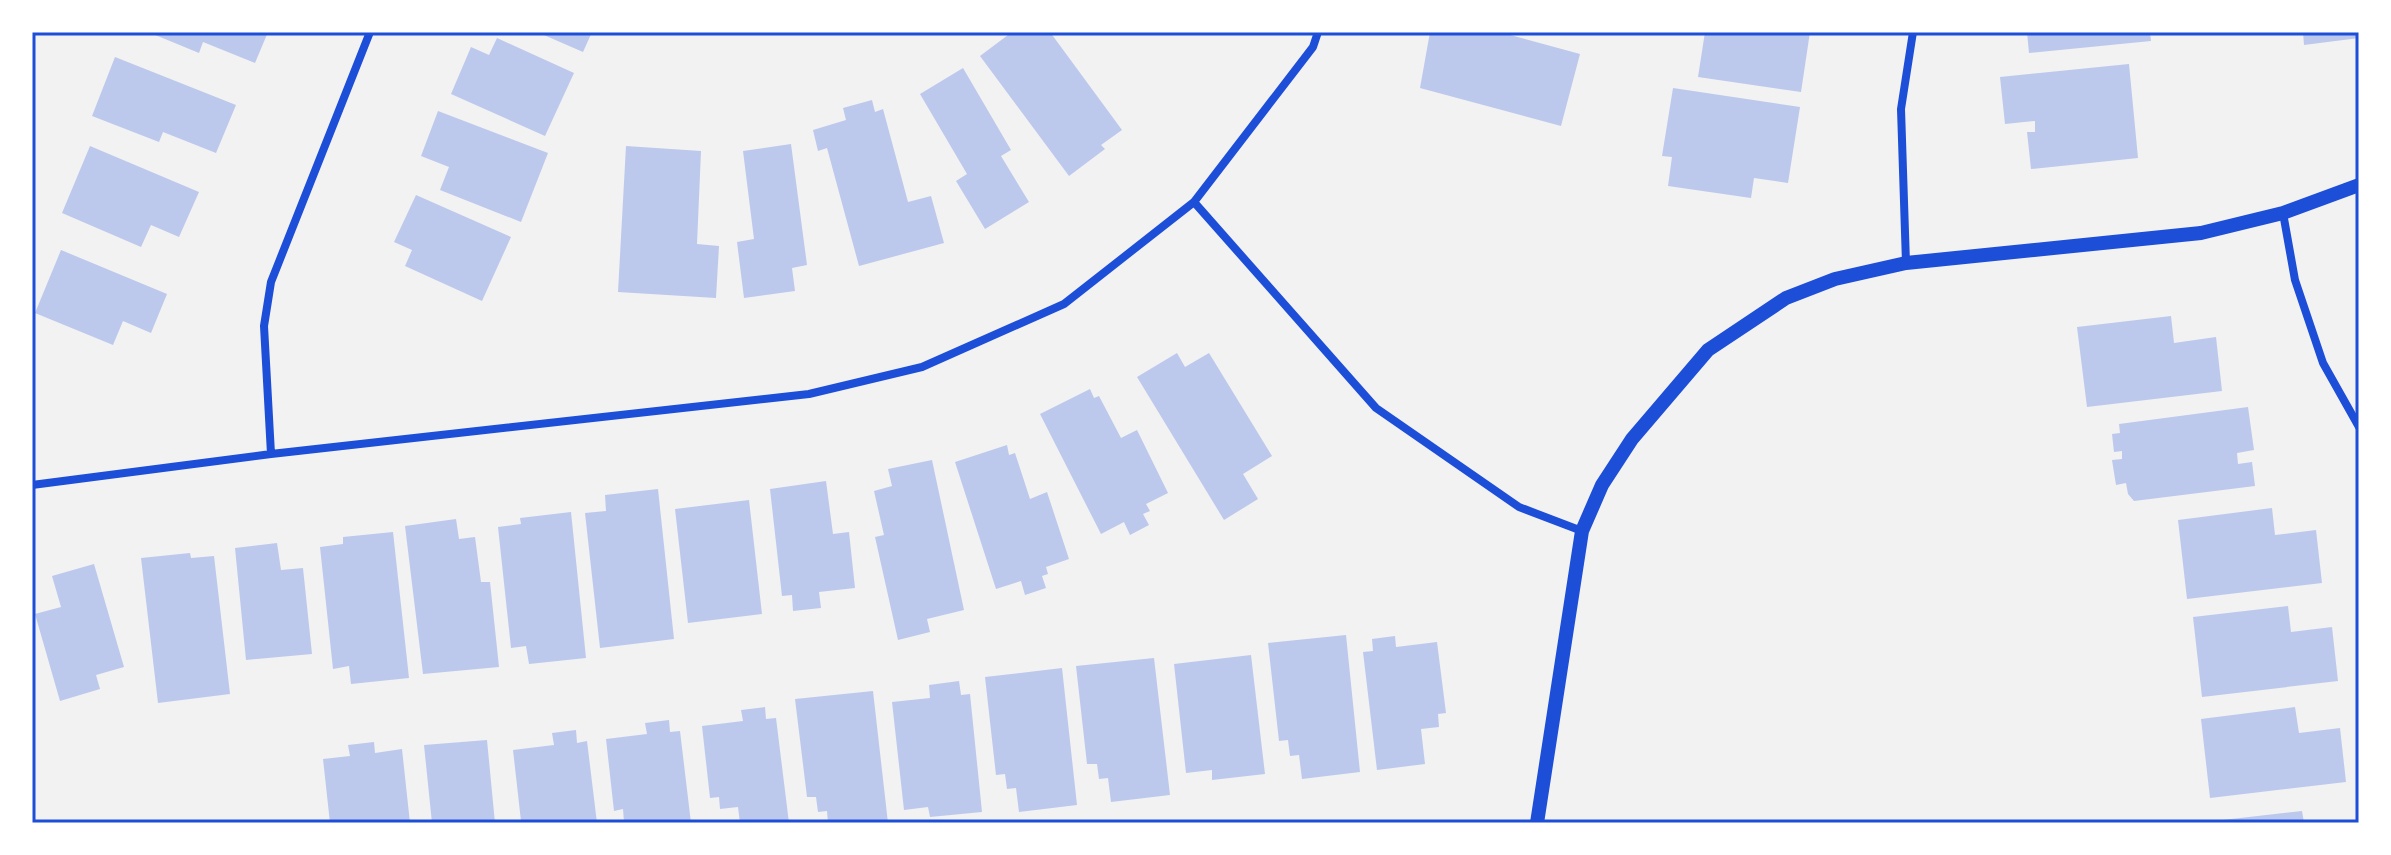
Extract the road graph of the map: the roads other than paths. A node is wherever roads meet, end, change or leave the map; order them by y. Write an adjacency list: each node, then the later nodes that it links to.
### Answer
1 (370, 32): 9 (street)
2 (1318, 32): 5 (street)
3 (1913, 32): 7 (street)
4 (2359, 185): 6 (street)
5 (1194, 202): 9 (street); 11 (street)
6 (2283, 213): 7 (street); 8 (street)
7 (1906, 263): 11 (street)
8 (2359, 427)
9 (271, 454): 10 (street)
10 (32, 485)
11 (1582, 531): 12 (street)
12 (1537, 823)

